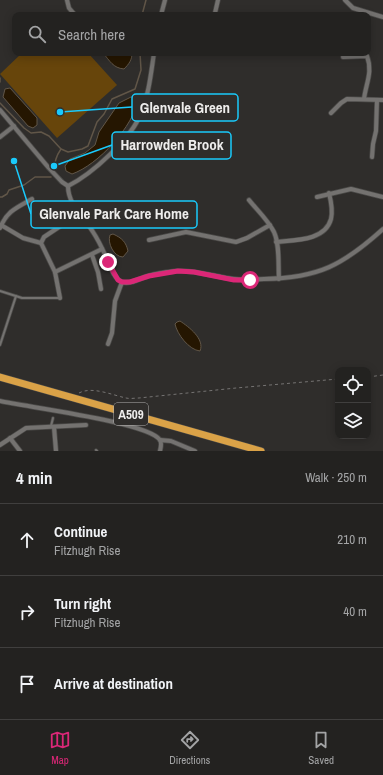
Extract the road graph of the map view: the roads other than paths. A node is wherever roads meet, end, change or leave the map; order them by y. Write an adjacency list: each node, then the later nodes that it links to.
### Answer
1 (66, 0): 5 (street)
2 (165, 0): 6 (street)
3 (218, 0): 7 (street)
4 (344, 0): 8 (street)
5 (72, 12)
6 (162, 12)
7 (215, 12)
8 (366, 12)
9 (371, 13): 10 (street)
10 (383, 17)
11 (154, 56): 21 (street)
12 (343, 57): 13 (street)
13 (364, 99): 14 (street); 17 (street)
14 (377, 100): 15 (street); 20 (street)
15 (383, 100)
16 (0, 110): 18 (street)
17 (331, 113)
18 (14, 126): 19 (street); 21 (street)
19 (0, 137)
20 (372, 157)
21 (68, 186): 27 (street)
22 (329, 193): 23 (street); 24 (street); 32 (street)
23 (317, 197)
24 (383, 197)
25 (32, 199): 29 (street)
26 (248, 200): 28 (street)
27 (80, 213): 33 (street); 34 (street)
28 (270, 225): 31 (street); 32 (street)
29 (1, 227): 33 (street)
30 (383, 229): 37 (street)
31 (149, 240)
32 (276, 242): 37 (street)
33 (41, 243): 36 (street)
34 (102, 249): 35 (street); 38 (street)
35 (92, 254): 36 (street); 39 (street)
36 (55, 272): 42 (street)
37 (279, 279): 38 (street)
38 (122, 282): 44 (street)
39 (101, 289)
40 (0, 291): 41 (lane)
41 (16, 296): 42 (lane); 43 (lane)
42 (60, 298)
43 (1, 340): 45 (lane)
44 (108, 344)
45 (0, 345)
46 (0, 377): 58 (highway, A509)
47 (0, 401): 52 (street)
48 (53, 418): 50 (lane)
49 (86, 425): 50 (street)
50 (53, 427): 51 (street); 55 (street)
51 (10, 438): 53 (street); 54 (street)
52 (160, 440): 56 (street); 57 (street)
53 (0, 445)
54 (20, 451)
55 (56, 451)
56 (160, 451)
57 (194, 451)
58 (261, 451)

